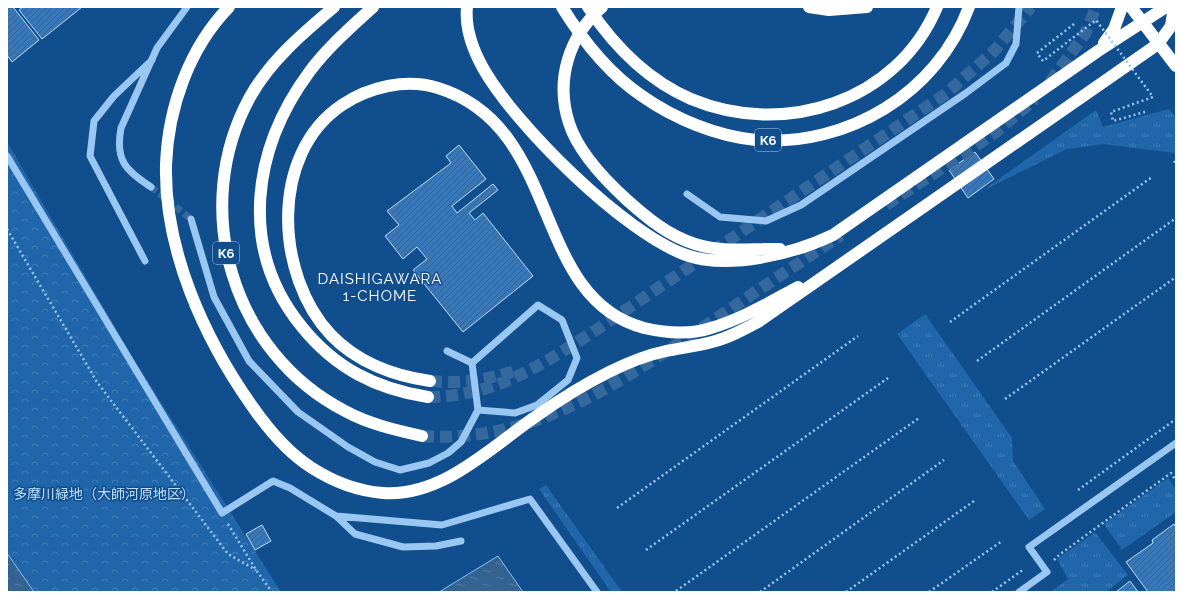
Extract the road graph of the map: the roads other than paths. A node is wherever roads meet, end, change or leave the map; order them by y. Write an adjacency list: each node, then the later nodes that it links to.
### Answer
1 (187, 7): 21 (lane)
2 (229, 7): 29 (highway)
3 (334, 7): 35 (highway, K6)
4 (373, 7): 33 (highway)
5 (466, 7): 27 (highway)
6 (562, 7): 12 (highway, K6, bridge)
7 (588, 7): 11 (highway, K6, bridge)
8 (602, 7): 27 (highway)
9 (809, 7): 10 (highway)
10 (867, 7)
11 (937, 7)
12 (969, 7)
13 (1019, 7): 25 (lane)
14 (1122, 7): 20 (highway)
15 (1131, 7): 18 (highway)
16 (1166, 7): 18 (highway)
17 (1174, 7): 19 (highway)
18 (1141, 22): 19 (highway); 20 (highway)
19 (1158, 44): 22 (highway); 29 (highway)
20 (1098, 51): 27 (highway)
21 (152, 60): 24 (lane); 28 (lane)
22 (1176, 66)
23 (7, 156): 37 (lane)
24 (151, 187)
25 (687, 194)
26 (191, 219): 34 (lane)
27 (797, 250)
28 (145, 261)
29 (846, 262): 32 (highway)
30 (447, 351): 31 (lane)
31 (472, 363): 34 (lane); 34 (lane)
32 (430, 381)
33 (428, 397)
34 (478, 410)
35 (422, 436)
36 (1176, 443): 40 (lane)
37 (336, 516): 38 (lane); 39 (lane)
38 (461, 541)
39 (597, 592)
40 (1020, 592)

